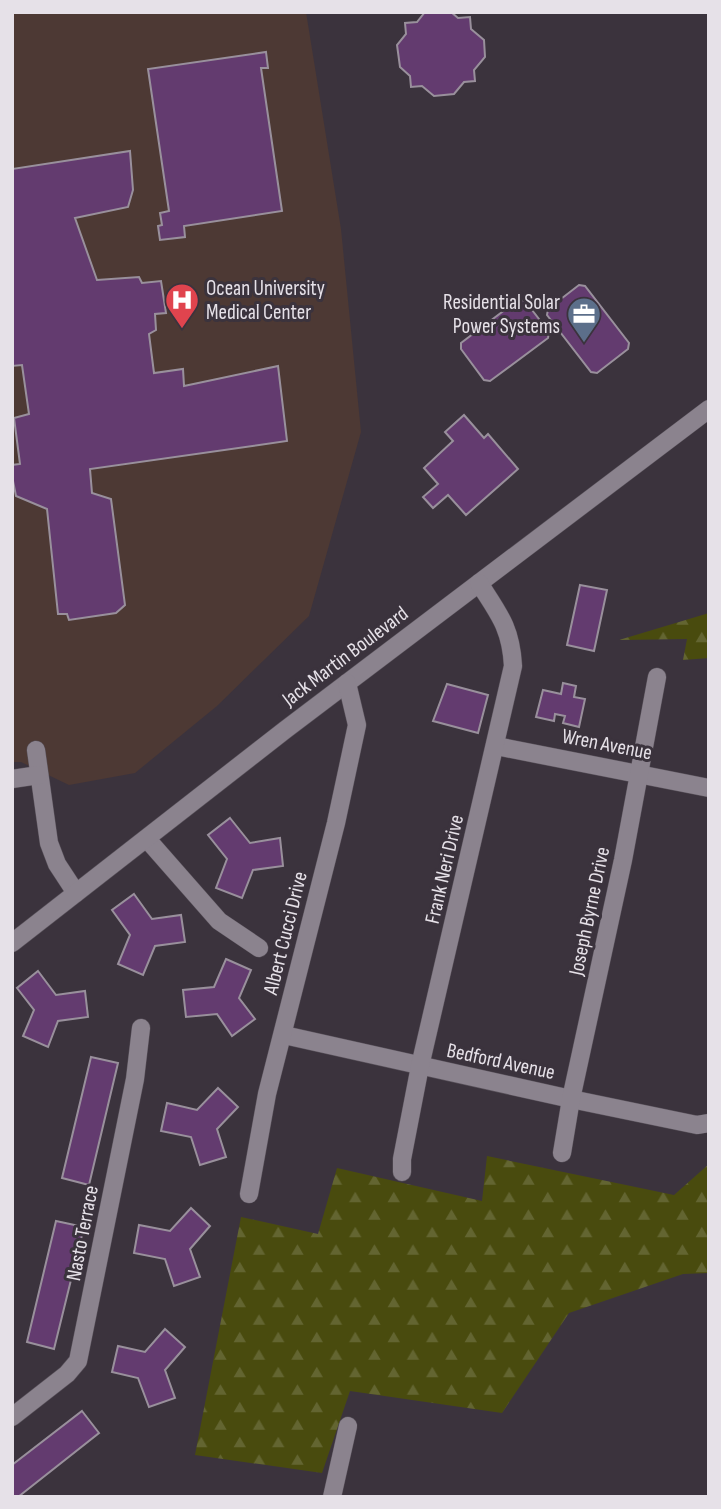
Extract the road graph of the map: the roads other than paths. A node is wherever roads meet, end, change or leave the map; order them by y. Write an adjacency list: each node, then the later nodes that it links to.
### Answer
1 (709, 409): 2 (street, Jack Martin Boulevard)
2 (479, 583): 4 (street, Jack Martin Boulevard); 5 (street, Frank Neri Drive)
3 (657, 677): 7 (street, Joseph Byrne Drive)
4 (347, 682): 11 (street, Jack Martin Boulevard); 16 (street, Albert Cucci Drive)
5 (496, 746): 7 (street, Wren Avenue); 17 (street, Frank Neri Drive)
6 (36, 750): 8 (street)
7 (639, 774): 10 (street, Wren Avenue); 18 (street, Joseph Byrne Drive)
8 (39, 775): 9 (street); 12 (street)
9 (12, 779)
10 (709, 788)
11 (147, 839): 12 (street, Jack Martin Boulevard); 14 (street)
12 (76, 893): 13 (street, Jack Martin Boulevard)
13 (12, 943)
14 (259, 948)
15 (141, 1028): 23 (street, Nasto Terrace)
16 (284, 1035): 17 (street, Bedford Avenue); 22 (street, Albert Cucci Drive)
17 (420, 1066): 18 (street, Bedford Avenue); 21 (street, Frank Neri Drive)
18 (571, 1100): 19 (street, Bedford Avenue); 20 (street, Joseph Byrne Drive)
19 (709, 1123)
20 (562, 1153)
21 (402, 1172)
22 (249, 1194)
23 (12, 1417)
24 (348, 1426): 25 (street)
25 (332, 1497)

